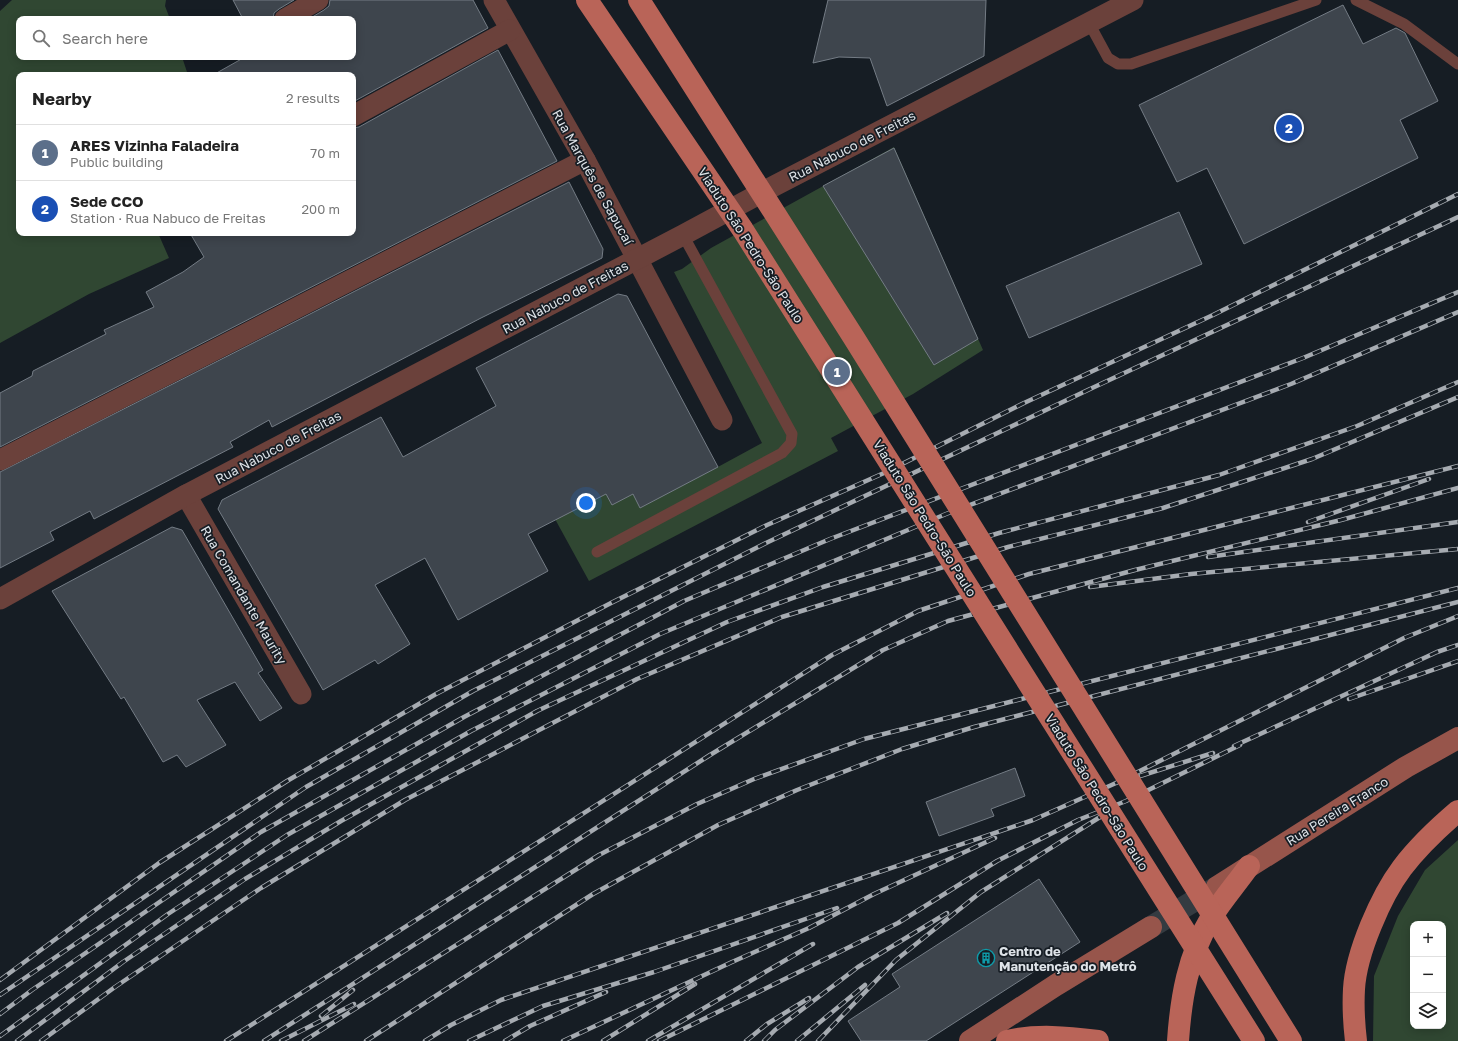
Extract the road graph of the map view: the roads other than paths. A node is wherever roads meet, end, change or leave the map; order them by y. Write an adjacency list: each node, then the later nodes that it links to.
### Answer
1 (318, 0): 8 (street)
2 (494, 0): 10 (street, Rua Marquês de Sapucaí)
3 (587, 0): 31 (main road, Viaduto São Pedro-São Paulo, bridge)
4 (639, 0): 32 (main road, bridge)
5 (1133, 0): 9 (street, Rua Nabuco de Freitas)
6 (1316, 0): 9 (lane)
7 (1356, 0): 11 (lane)
8 (290, 16)
9 (1089, 23): 14 (street, Rua Nabuco de Freitas)
10 (510, 30): 12 (street); 13 (street, Rua Marquês de Sapucaí)
11 (1458, 64)
12 (356, 114)
13 (585, 160): 15 (street, Rua Marquês de Sapucaí); 17 (street)
14 (683, 235): 15 (street, Rua Nabuco de Freitas); 19 (lane)
15 (638, 259): 16 (street, Rua Marquês de Sapucaí); 18 (street, Rua Nabuco de Freitas)
16 (722, 420)
17 (0, 460)
18 (186, 495): 20 (street, Rua Nabuco de Freitas); 21 (street, Rua Comandante Maurity)
19 (597, 552)
20 (0, 599)
21 (301, 694)
22 (1458, 738): 24 (main road, Rua Pereira Franco)
23 (1458, 811): 33 (main road)
24 (1249, 866): 25 (main road, Rua Pereira Franco); 30 (main road)
25 (1217, 886)
26 (1151, 927): 27 (main road)
27 (970, 1041)
28 (1007, 1041): 29 (main road)
29 (1098, 1041)
30 (1178, 1041)
31 (1254, 1041)
32 (1291, 1041)
33 (1356, 1041)

